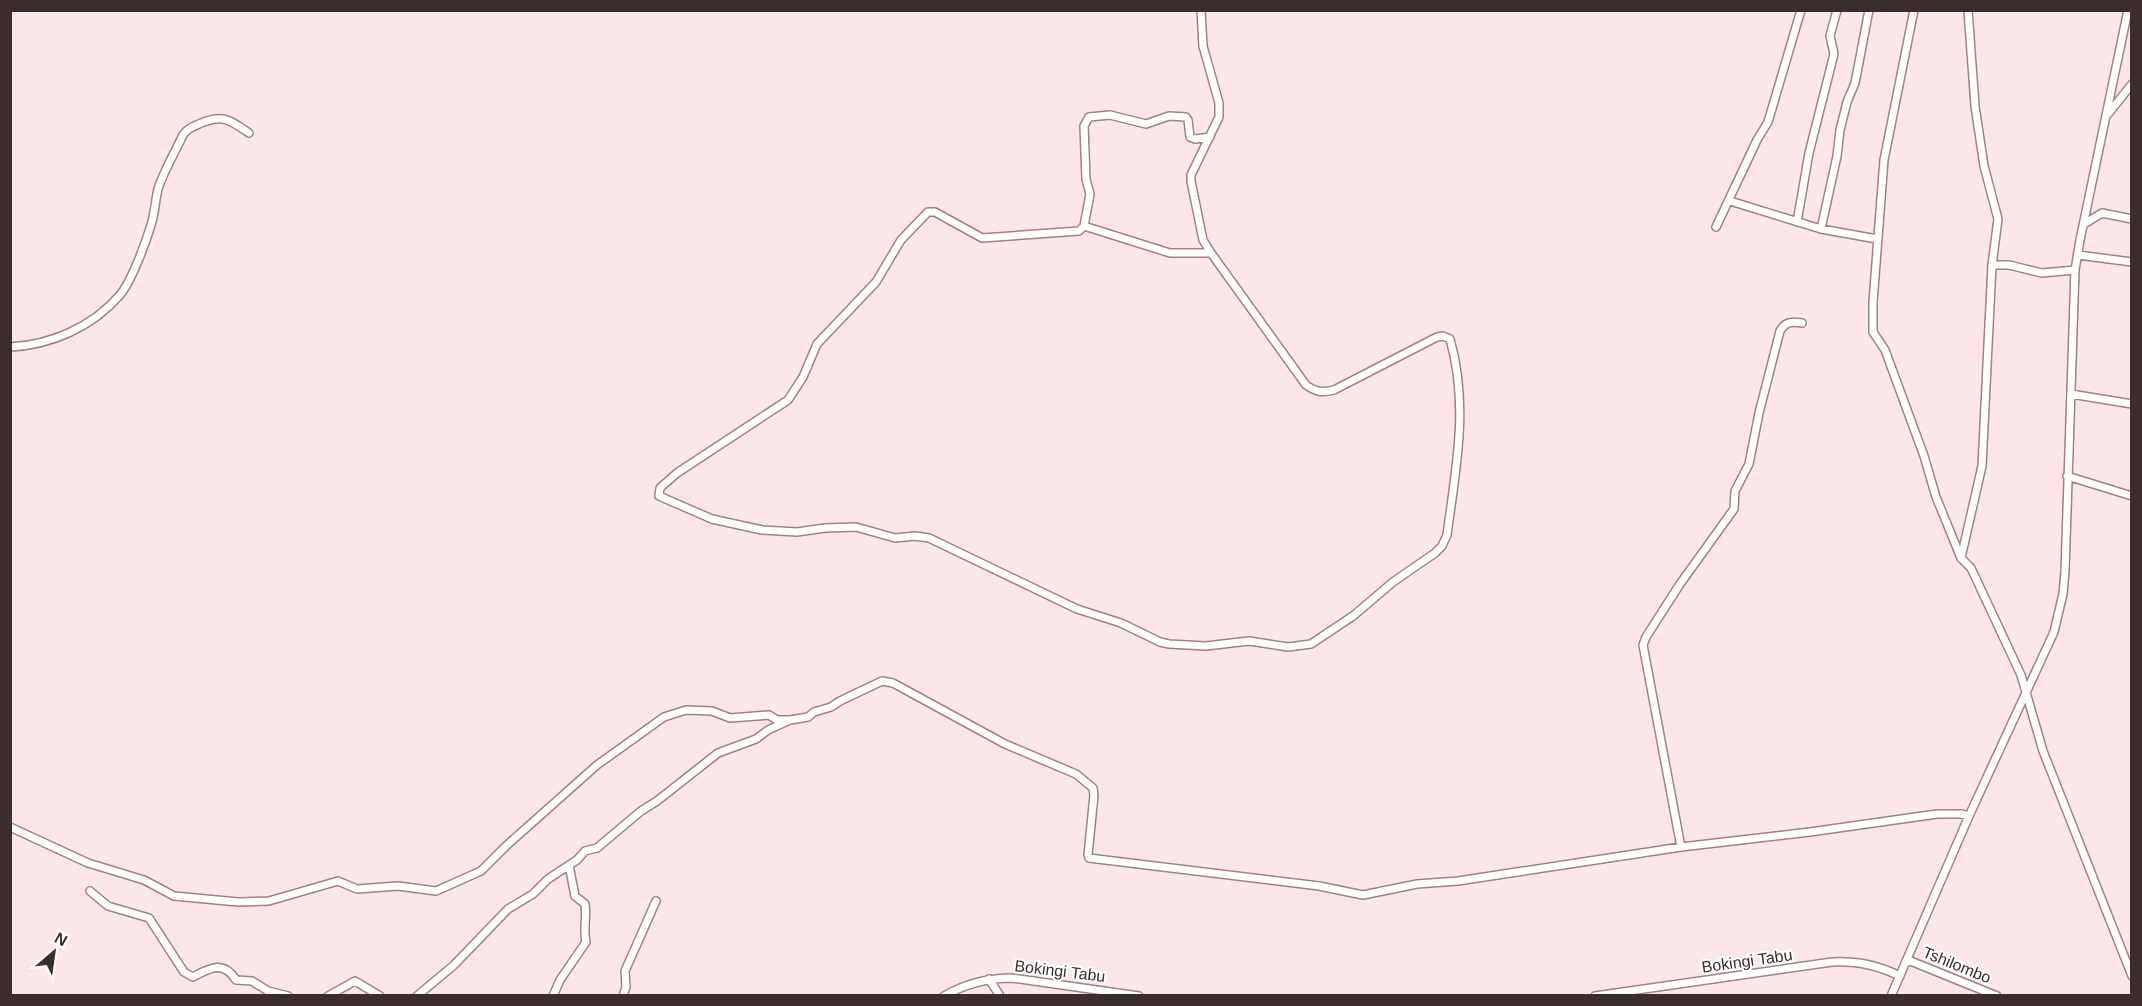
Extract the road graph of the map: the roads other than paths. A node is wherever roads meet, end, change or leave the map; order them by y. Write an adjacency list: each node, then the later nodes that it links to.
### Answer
1 (1201, 10): 11 (street)
2 (1801, 10): 12 (street)
3 (1837, 10): 14 (street)
4 (1869, 10): 18 (street)
5 (1914, 10): 19 (street)
6 (1968, 10): 23 (street)
7 (2128, 10): 9 (street)
8 (2132, 84): 9 (street)
9 (2106, 116): 15 (street)
10 (249, 133): 26 (street)
11 (1210, 137): 16 (street); 20 (street)
12 (1730, 201): 14 (street); 17 (street)
13 (2132, 219): 15 (street)
14 (1797, 222): 18 (street)
15 (2084, 224): 21 (street)
16 (1084, 226): 20 (street); 20 (street)
17 (1716, 227)
18 (1821, 229): 19 (street)
19 (1877, 239): 31 (street)
20 (1211, 254)
21 (2078, 255): 22 (street); 24 (street)
22 (2132, 262)
23 (1992, 265): 24 (street); 31 (street)
24 (2075, 270): 27 (street)
25 (1802, 323): 36 (street)
26 (10, 347)
27 (2071, 394): 28 (street); 29 (street)
28 (2132, 404)
29 (2067, 476): 30 (street); 32 (street)
30 (2132, 496)
31 (1961, 558): 32 (street)
32 (2026, 693): 34 (street); 42 (street)
33 (790, 720): 35 (street); 36 (street); 37 (street)
34 (1969, 816): 36 (street); 40 (street)
35 (10, 827)
36 (1682, 847)
37 (569, 865): 47 (street); 48 (street)
38 (90, 891): 44 (street)
39 (656, 901): 49 (street)
40 (1908, 960): 41 (street); 55 (street, Tshilombo)
41 (1900, 976): 53 (street, Bokingi Tabu); 54 (street)
42 (2132, 976)
43 (989, 979): 50 (street, Bokingi Tabu); 51 (street); 52 (street, Bokingi Tabu)
44 (288, 996)
45 (328, 996): 46 (street)
46 (380, 996)
47 (417, 996)
48 (553, 996)
49 (623, 996)
50 (944, 996)
51 (1000, 996)
52 (1139, 996)
53 (1595, 996)
54 (1891, 996)
55 (1997, 996)

